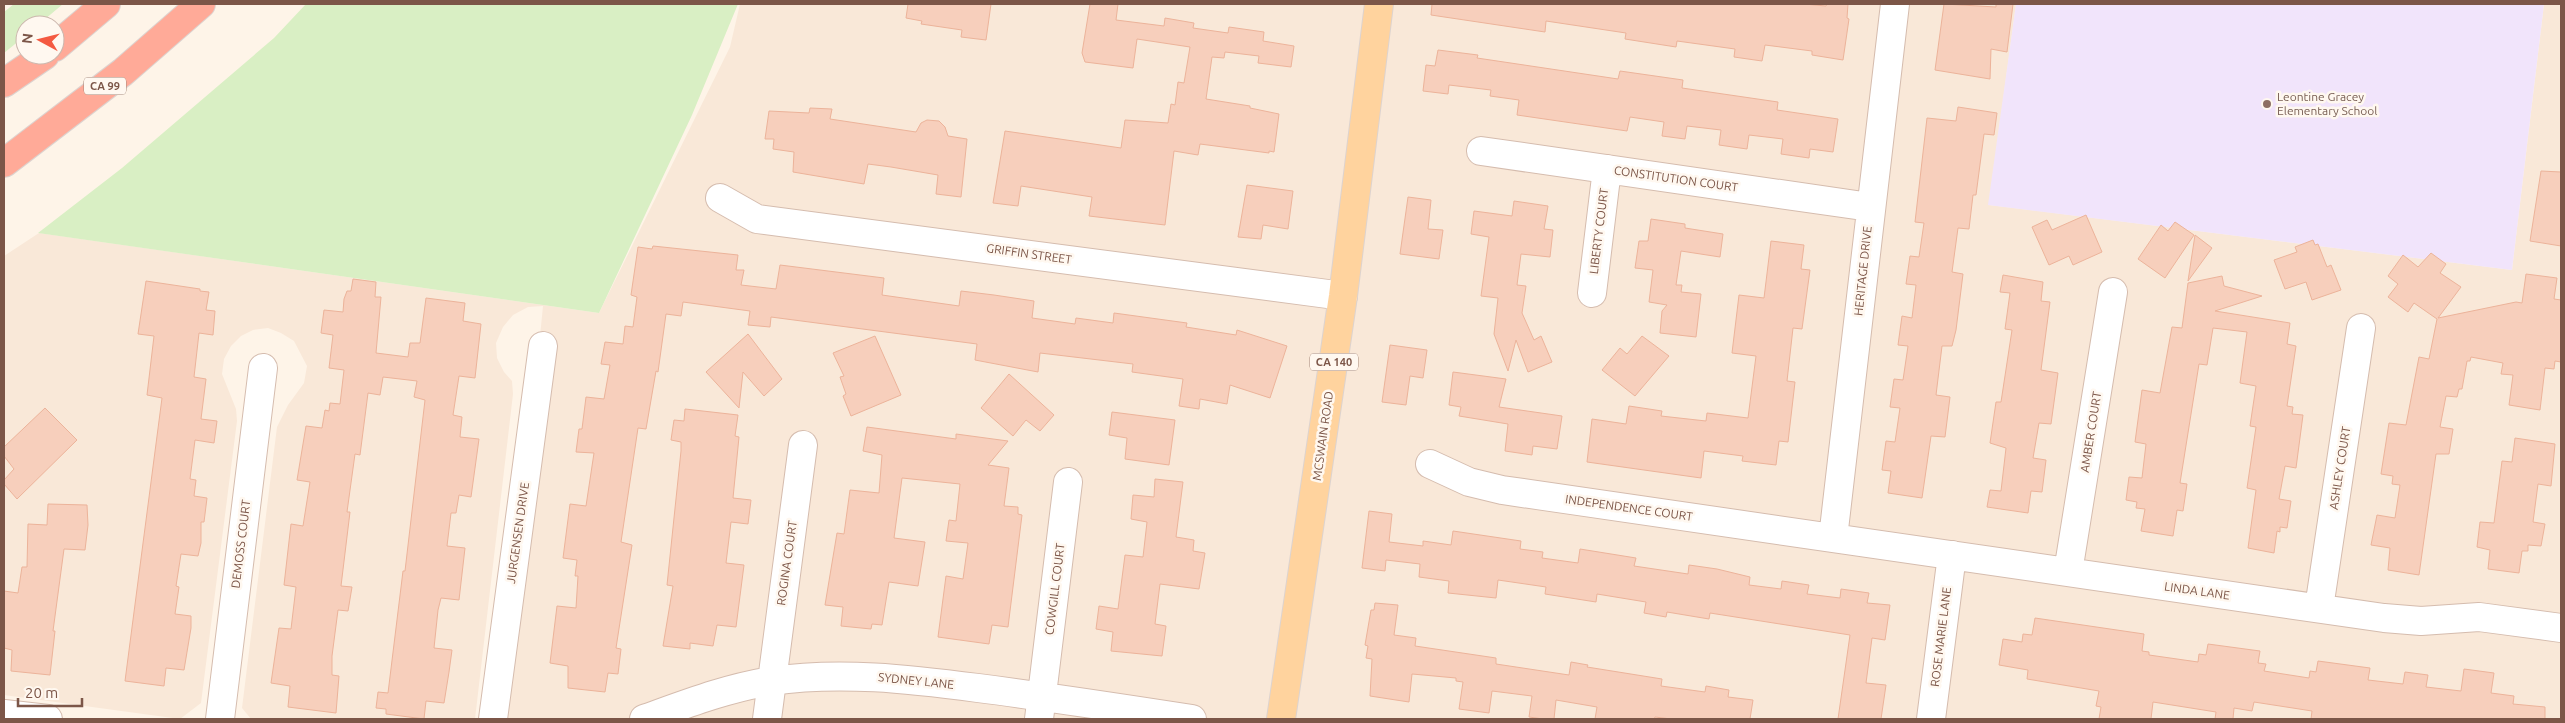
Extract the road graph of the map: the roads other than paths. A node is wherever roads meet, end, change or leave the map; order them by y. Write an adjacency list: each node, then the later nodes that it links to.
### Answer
1 (106, 4): 5 (highway)
2 (201, 4): 9 (highway, CA 99)
3 (1379, 4): 15 (main road, MCSWAIN ROAD / CA 140)
4 (1894, 4): 12 (street, HERITAGE DRIVE)
5 (65, 38)
6 (31, 65): 7 (highway)
7 (4, 84)
8 (1481, 151): 10 (street, CONSTITUTION COURT)
9 (4, 163)
10 (1607, 169): 12 (street, CONSTITUTION COURT); 14 (street, LIBERTY COURT)
11 (720, 198): 15 (street, GRIFFIN STREET)
12 (1870, 207): 22 (street, HERITAGE DRIVE)
13 (2113, 292): 24 (street, AMBER COURT)
14 (1592, 293)
15 (1343, 296): 36 (main road, MCSWAIN ROAD / CA 140)
16 (2361, 328): 25 (street, ASHLEY COURT)
17 (543, 346): 32 (street, JURGENSEN DRIVE)
18 (263, 368): 31 (street, DEMOSS COURT)
19 (803, 445): 27 (street, ROGINA COURT)
20 (1430, 464): 22 (street, INDEPENDENCE COURT)
21 (1068, 482): 28 (street, COWGILL COURT)
22 (1833, 538): 23 (street, LINDA LANE)
23 (1952, 555): 24 (street, LINDA LANE); 37 (street, ROSE MARIE LANE)
24 (2068, 572): 25 (street, LINDA LANE)
25 (2319, 608): 26 (street, LINDA LANE)
26 (2561, 628)
27 (771, 681): 28 (street, SYDNEY LANE); 33 (street, SYDNEY LANE); 34 (street, ROGINA COURT)
28 (1040, 708): 35 (street, SYDNEY LANE)
29 (4, 714): 30 (street)
30 (48, 719)
31 (220, 719)
32 (493, 719)
33 (644, 719)
34 (766, 719)
35 (1192, 719)
36 (1281, 719)
37 (1931, 719)

